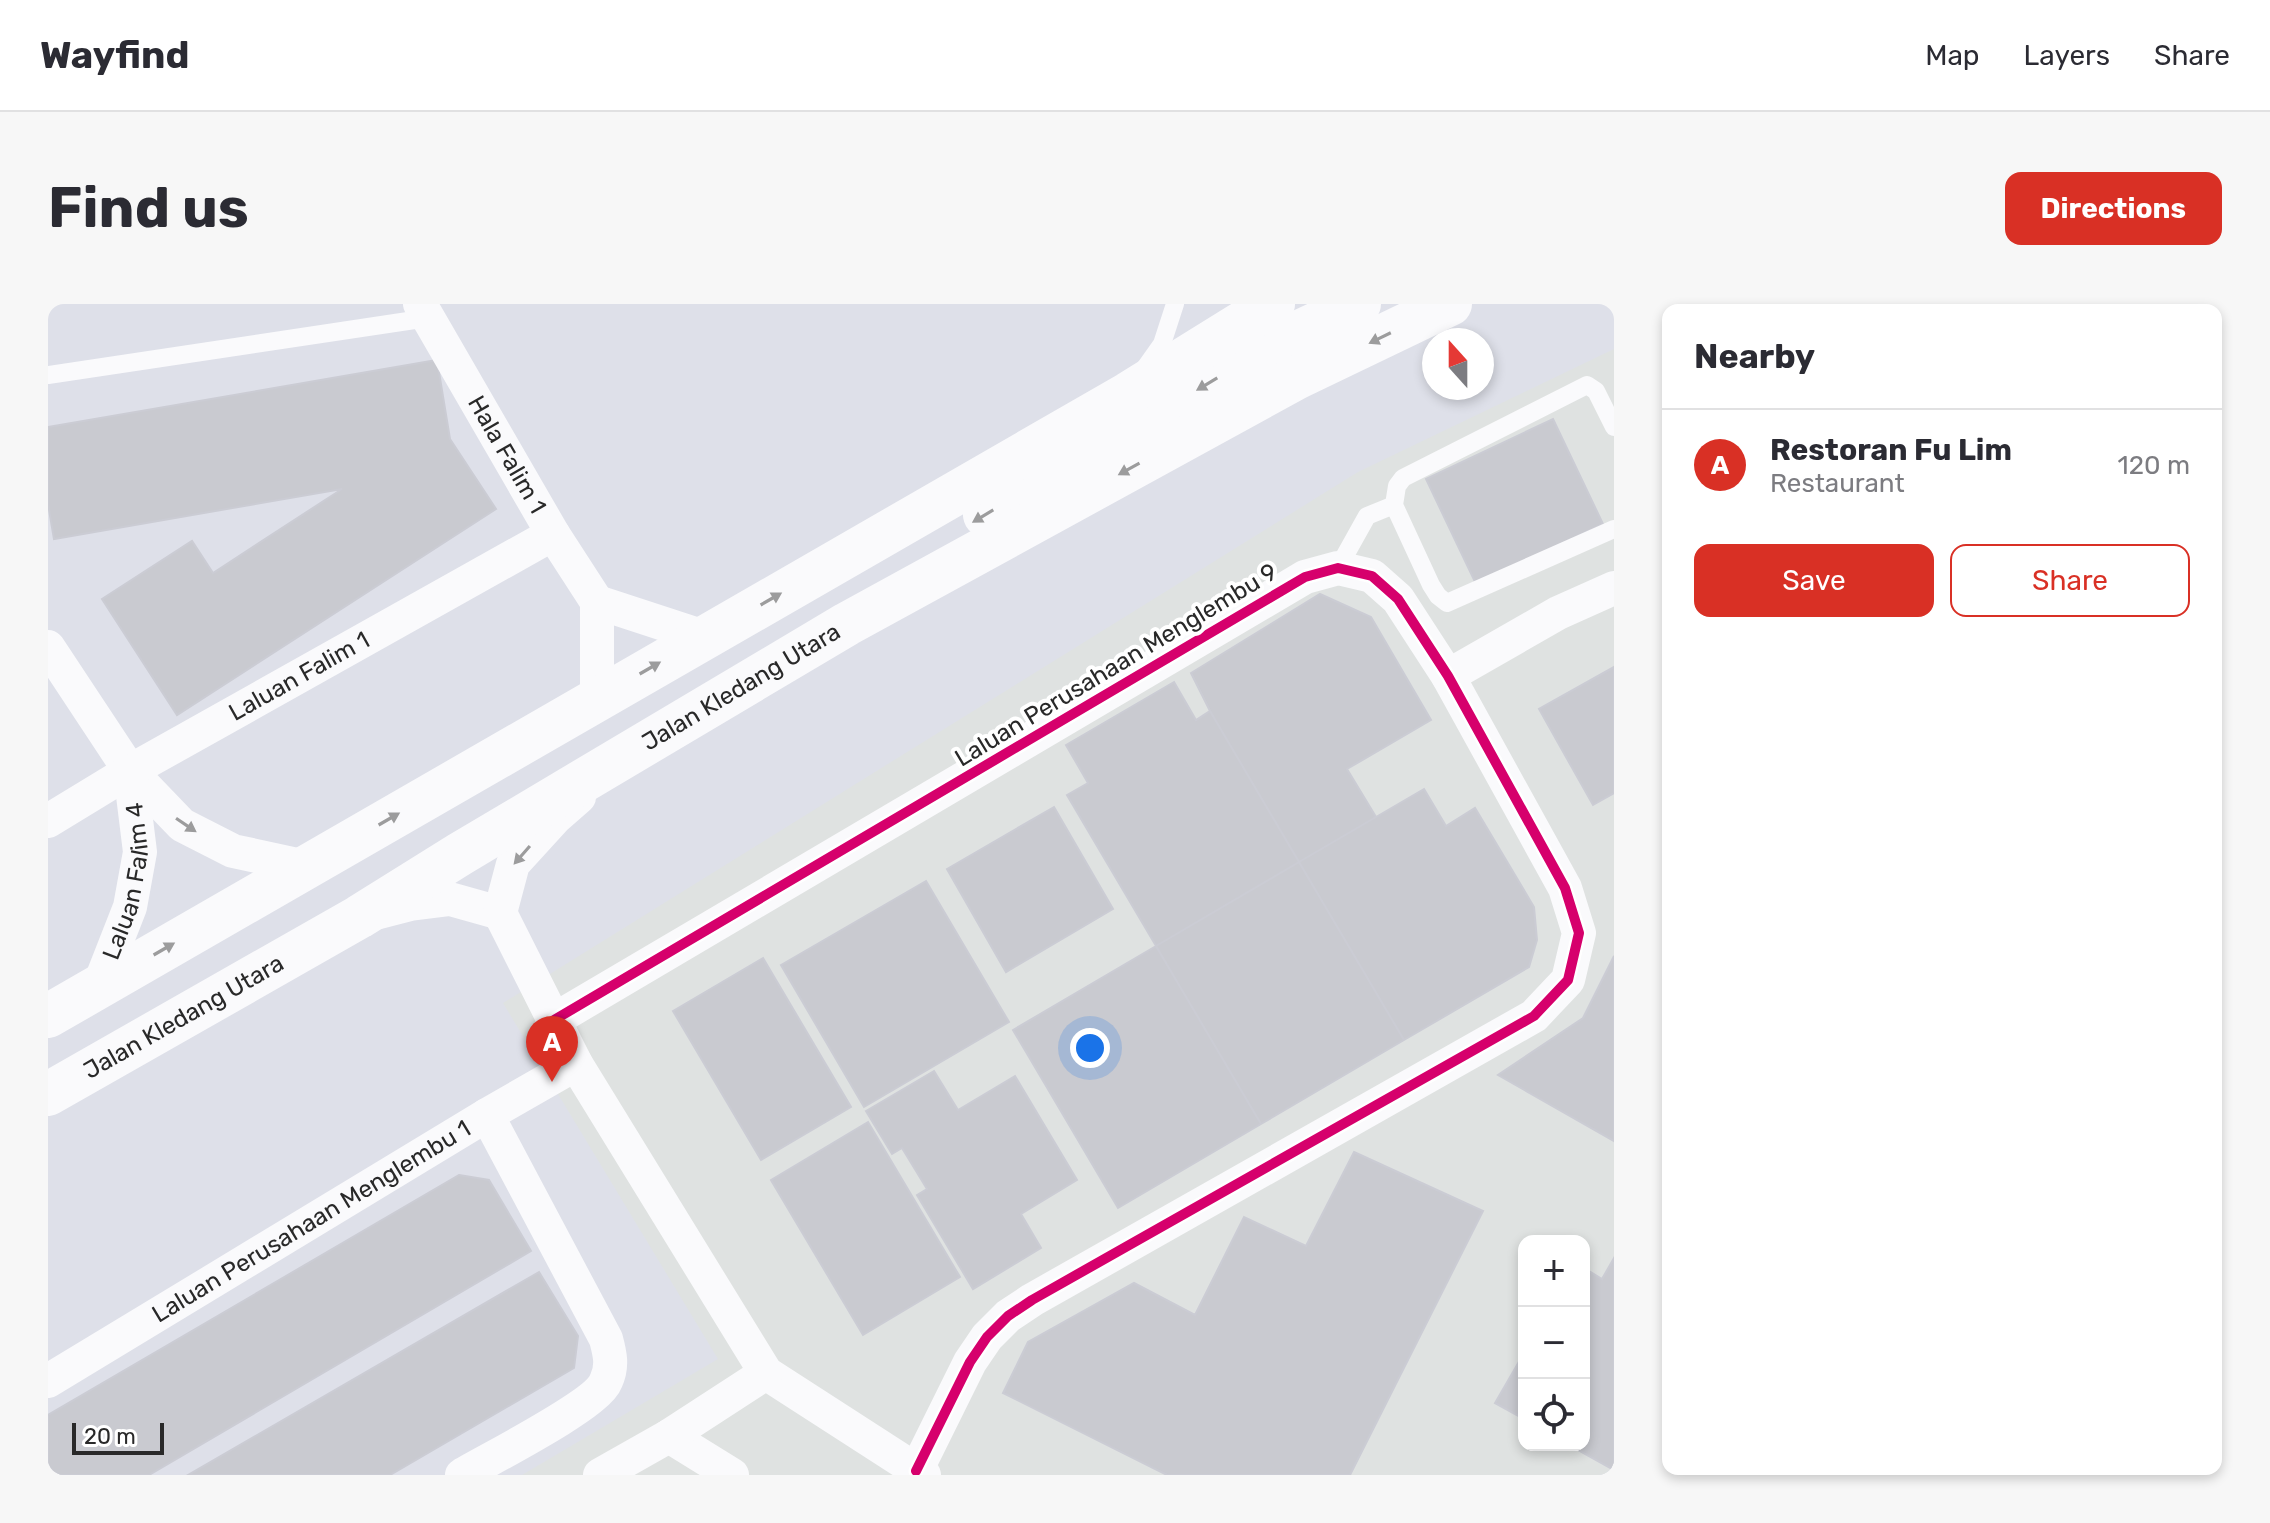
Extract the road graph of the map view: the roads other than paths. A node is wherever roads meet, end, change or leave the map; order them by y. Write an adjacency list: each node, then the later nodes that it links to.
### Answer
1 (1175, 304): 7 (lane)
2 (1359, 304): 5 (main road)
3 (1450, 304): 19 (main road, Jalan Kledang Utara, one-way to 19)
4 (424, 311): 6 (lane); 11 (street, Hala Falim 1)
5 (1263, 316): 7 (main road); 22 (main road, one-way to 22)
6 (48, 375)
7 (1128, 394): 15 (main road, one-way to 7)
8 (1614, 427): 9 (lane)
9 (1394, 505): 10 (lane); 12 (lane)
10 (1614, 529)
11 (553, 534): 14 (street, Hala Falim 1); 20 (street, Laluan Falim 1)
12 (1338, 568): 17 (street); 28 (street, Laluan Perusahaan Menglembu 9)
13 (1614, 588): 17 (street)
14 (597, 602): 15 (street); 18 (street)
15 (704, 637): 18 (main road, one-way to 15)
16 (48, 647): 20 (street, Laluan Falim 4)
17 (1448, 676): 35 (street)
18 (597, 699): 23 (main road, one-way to 18)
19 (617, 761): 22 (main road, Jalan Kledang Utara); 24 (street, one-way to 24)
20 (130, 771): 21 (street, Laluan Falim 1); 23 (street, Laluan Falim 4, one-way to 23); 26 (street, Laluan Falim 4)
21 (48, 821)
22 (460, 854): 25 (main road, Jalan Kledang Utara)
23 (307, 867): 26 (main road, one-way to 23)
24 (500, 913): 25 (street); 28 (street)
25 (359, 917): 30 (main road, Jalan Kledang Utara)
26 (99, 986): 27 (main road)
27 (48, 1016)
28 (554, 1020): 29 (street)
29 (576, 1064): 31 (street, Laluan Perusahaan Menglembu 1); 32 (street)
30 (48, 1094)
31 (487, 1115): 33 (street, Laluan Perusahaan Menglembu 1); 36 (street)
32 (766, 1373): 34 (street); 35 (street)
33 (48, 1381)
34 (669, 1436): 37 (street); 38 (street)
35 (920, 1473)
36 (462, 1475)
37 (600, 1475)
38 (732, 1475)

